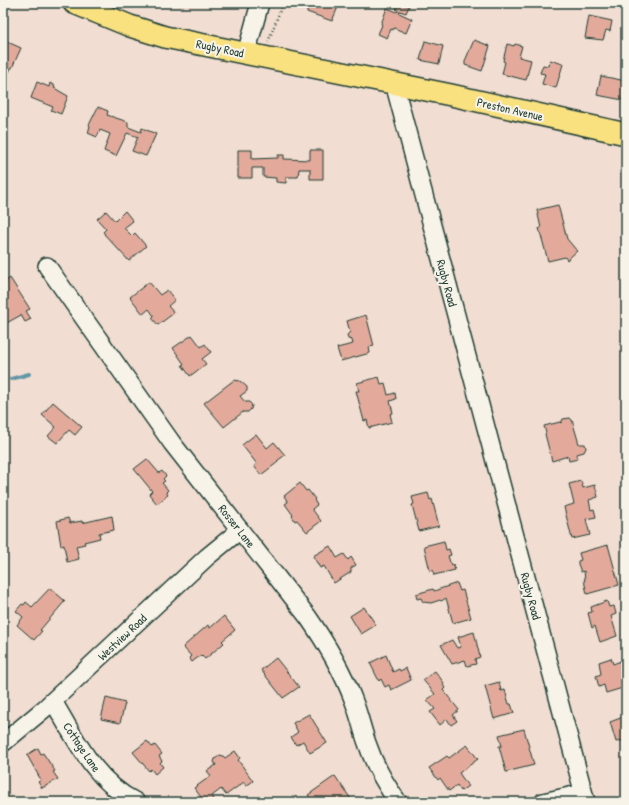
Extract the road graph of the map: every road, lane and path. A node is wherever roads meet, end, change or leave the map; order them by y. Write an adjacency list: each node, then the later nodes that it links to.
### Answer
1 (74, 3): 5 (main road, Rugby Road)
2 (260, 3): 5 (street)
3 (283, 3): 4 (path)
4 (267, 44)
5 (246, 54): 6 (main road, Rugby Road)
6 (394, 83): 7 (main road, Preston Avenue); 12 (street, Rugby Road)
7 (626, 134)
8 (47, 266): 9 (street, Rosser Lane)
9 (240, 530): 10 (street, Westview Road); 14 (street, Rosser Lane)
10 (53, 701): 11 (street, Westview Road); 13 (street, Cottage Lane)
11 (3, 743)
12 (584, 797): 15 (street)
13 (136, 802)
14 (398, 802)
15 (543, 802)

